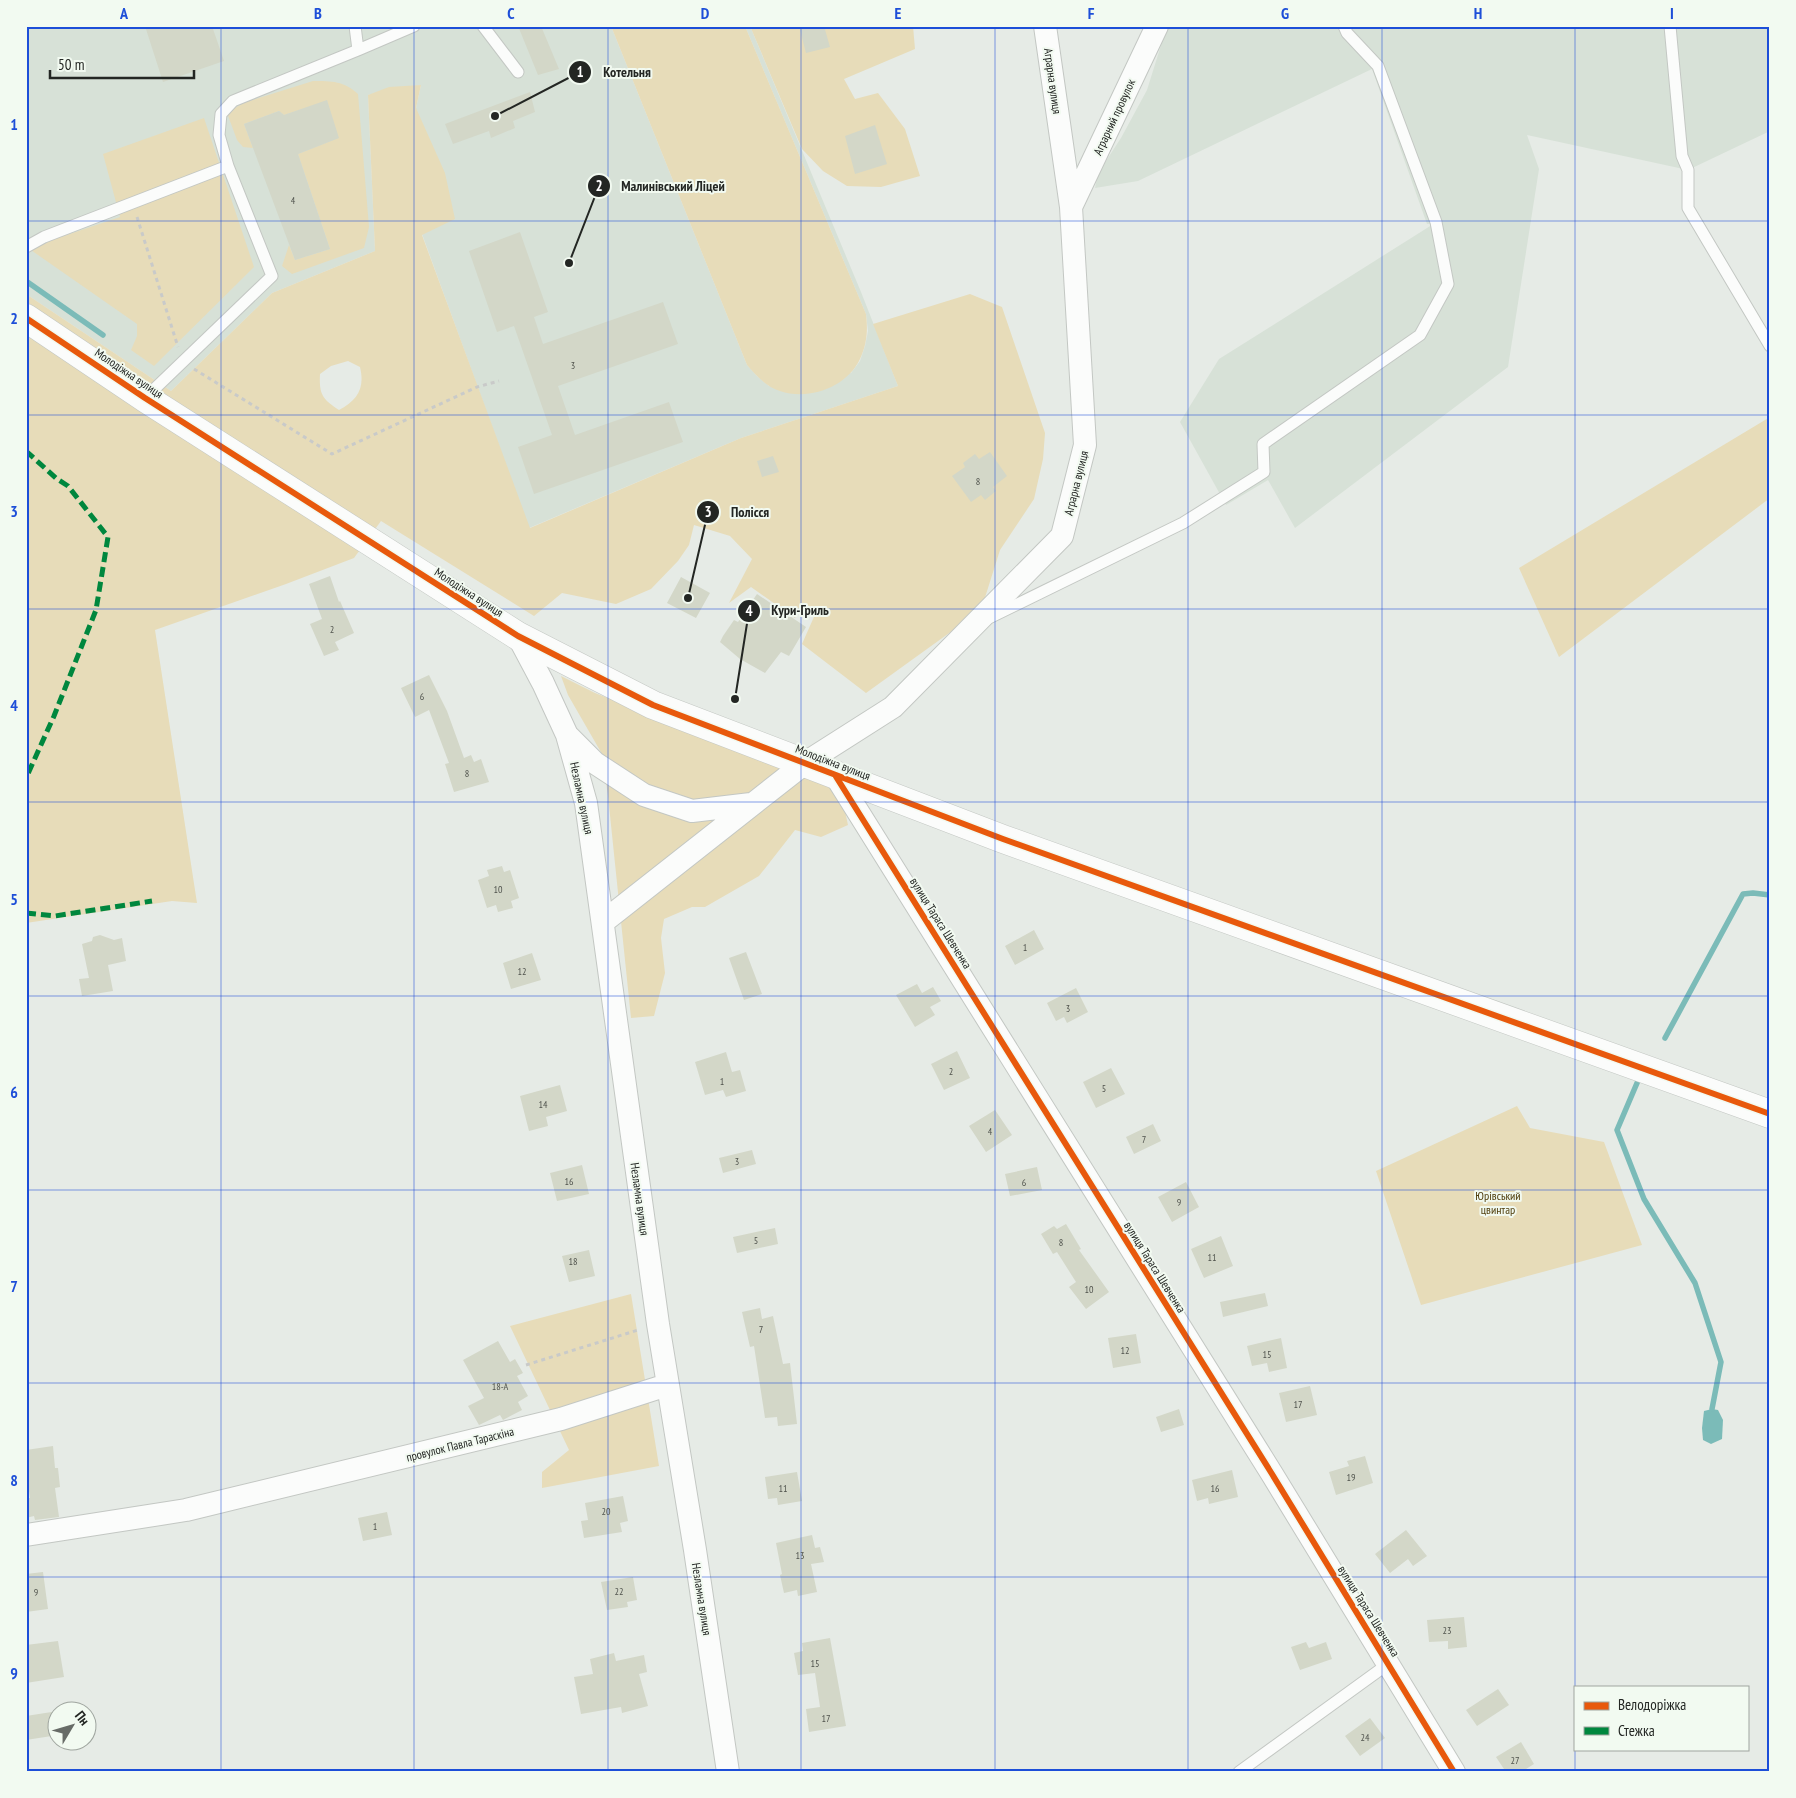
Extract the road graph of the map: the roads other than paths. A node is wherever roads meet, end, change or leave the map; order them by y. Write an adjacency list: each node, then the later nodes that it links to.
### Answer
1 (355, 26): 8 (lane)
2 (414, 26): 8 (lane)
3 (483, 26): 9 (lane)
4 (1045, 26): 11 (street, Аграрна вулиця)
5 (1157, 26): 11 (street, Аграрний провулок)
6 (1344, 26): 16 (lane)
7 (1670, 26): 14 (lane)
8 (358, 50): 10 (lane)
9 (518, 72)
10 (228, 166): 12 (lane); 15 (lane)
11 (1071, 207): 16 (street, Аграрна вулиця)
12 (26, 247)
13 (26, 318): 15 (street, Молодіжна вулиця)
14 (1770, 346)
15 (145, 398): 17 (street, Молодіжна вулиця)
16 (974, 625): 19 (street, Аграрна вулиця)
17 (518, 636): 18 (street, Незламна вулиця); 19 (street, Молодіжна вулиця)
18 (567, 735): 21 (street); 22 (street, Незламна вулиця)
19 (805, 763): 20 (street, Молодіжна вулиця); 21 (street, Аграрна вулиця)
20 (835, 774): 23 (street, Молодіжна вулиця); 26 (street, вулиця Тараса Шевченка)
21 (752, 804): 22 (street, Аграрна вулиця)
22 (603, 922): 24 (street, Незламна вулиця)
23 (1770, 1114)
24 (667, 1385): 25 (street, провулок Павла Тараскіна); 27 (street, Незламна вулиця)
25 (26, 1535)
26 (1388, 1664): 28 (lane); 29 (street, вулиця Тараса Шевченка)
27 (728, 1772)
28 (1239, 1772)
29 (1454, 1772)

